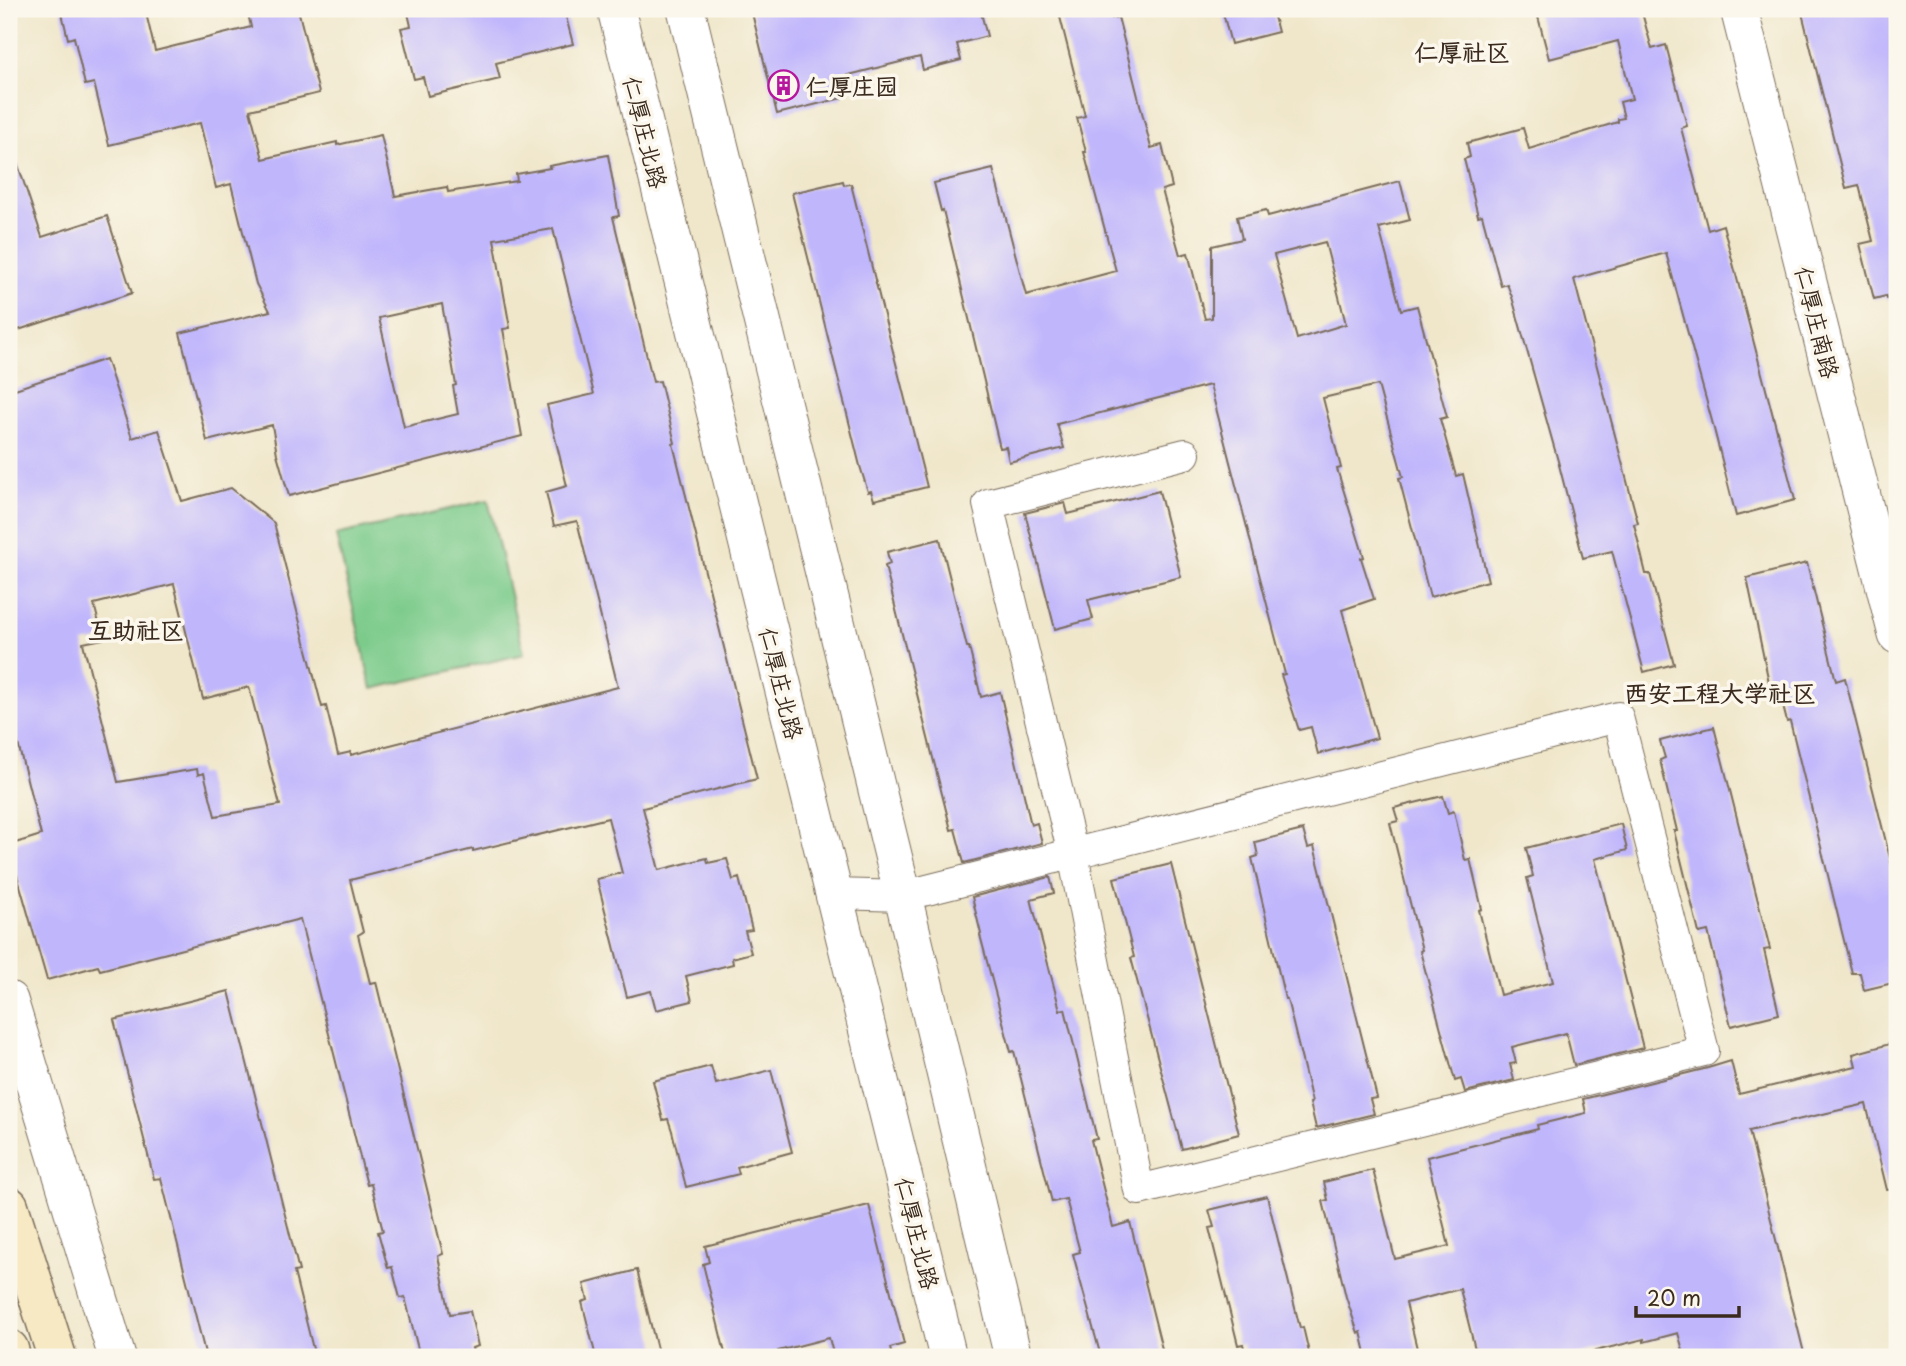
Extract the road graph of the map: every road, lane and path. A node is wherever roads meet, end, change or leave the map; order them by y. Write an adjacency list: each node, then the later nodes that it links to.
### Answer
1 (616, 9): 7 (street, 仁厚庄北路)
2 (686, 9): 8 (street)
3 (1739, 9): 5 (street, 仁厚庄南路)
4 (1185, 454): 6 (street)
5 (1897, 635)
6 (1073, 854): 6 (street); 8 (street)
7 (835, 894): 8 (street); 15 (street, 仁厚庄北路)
8 (903, 896): 16 (street)
9 (9, 1000): 14 (street)
10 (9, 1206): 13 (main road)
11 (9, 1349): 12 (main road)
12 (12, 1357)
13 (57, 1357)
14 (117, 1357)
15 (948, 1357)
16 (1013, 1357)

